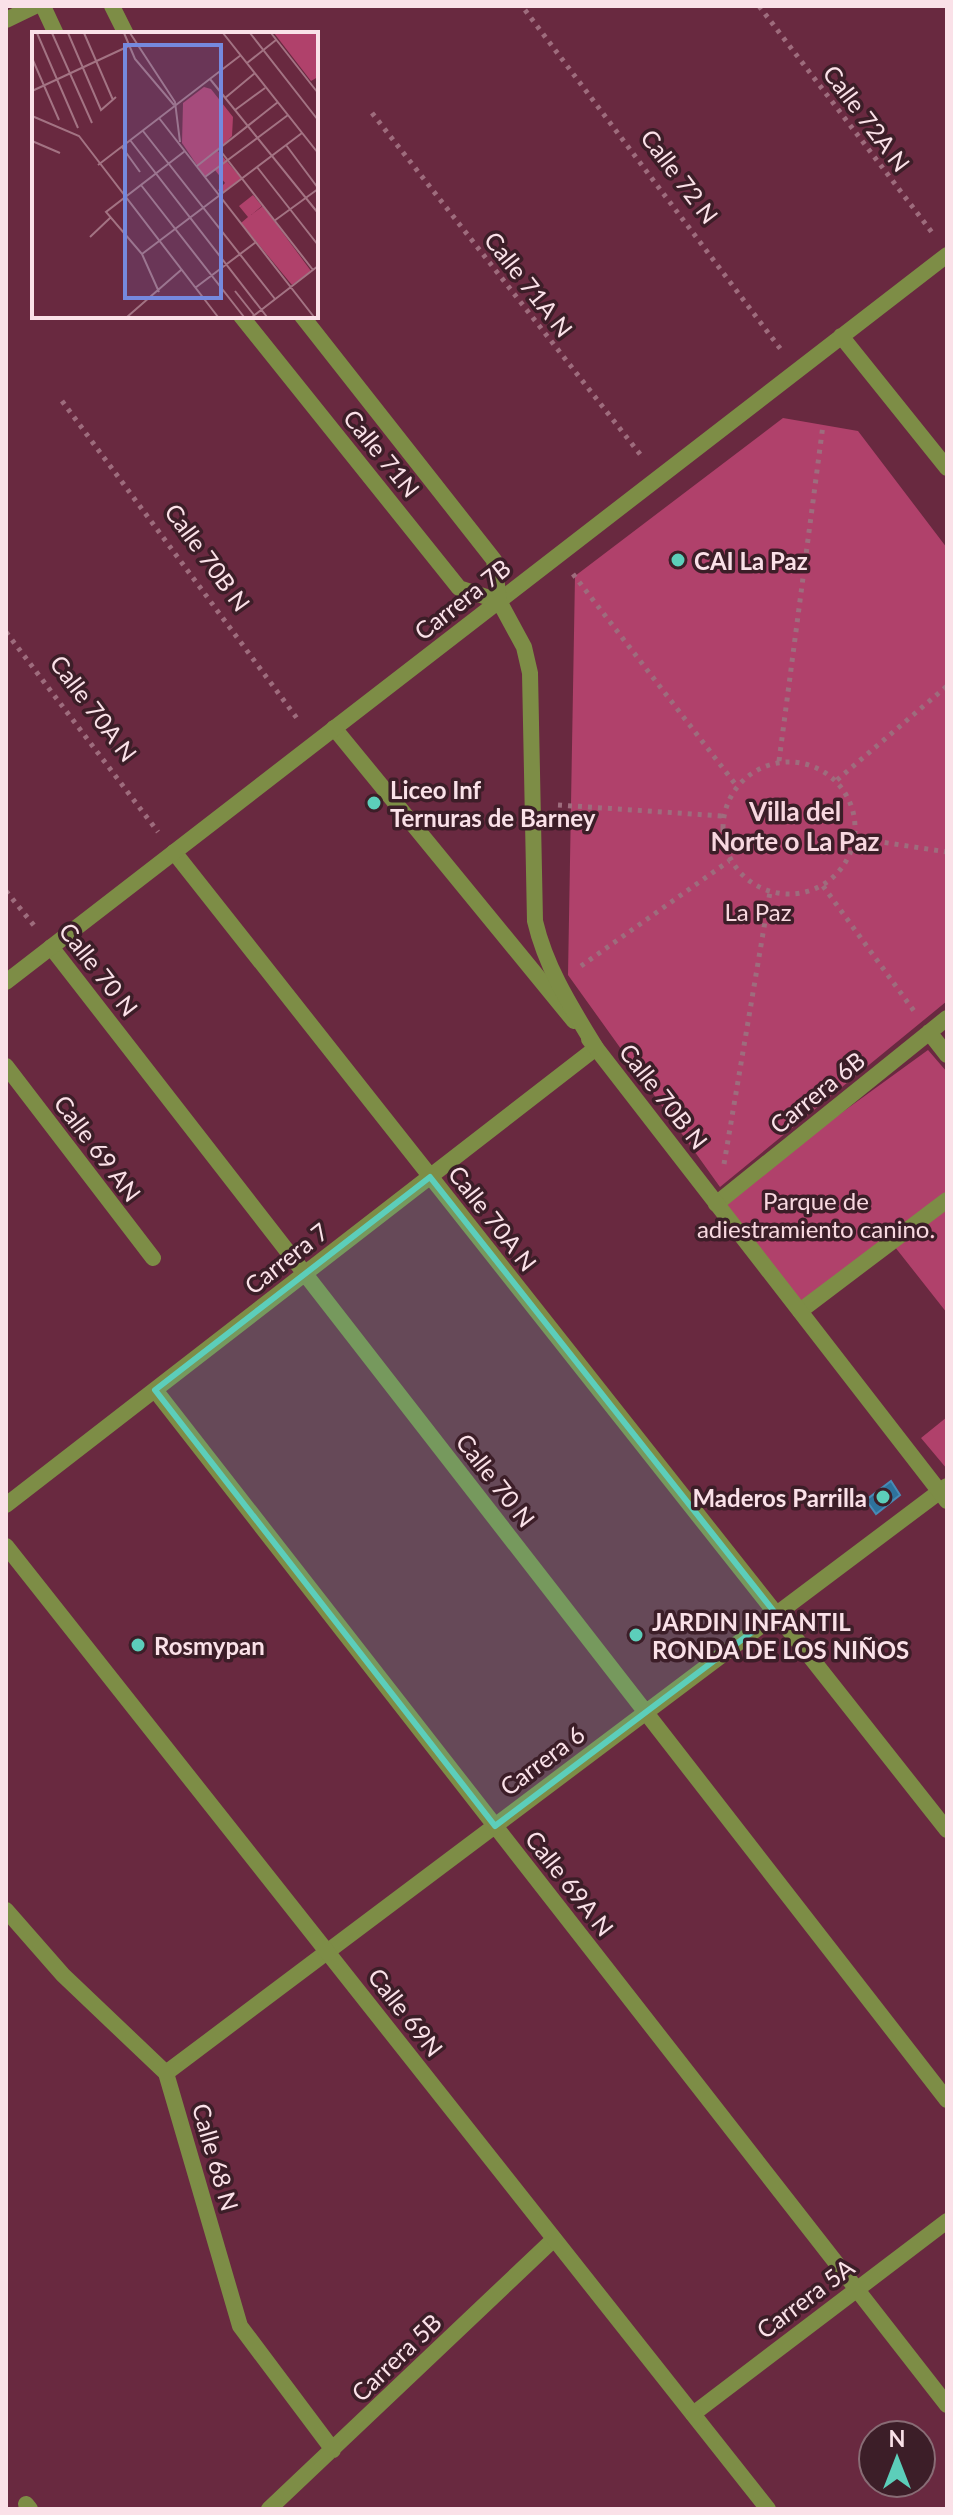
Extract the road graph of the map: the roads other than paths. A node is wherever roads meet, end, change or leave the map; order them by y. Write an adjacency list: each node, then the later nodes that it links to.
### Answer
1 (35, 6): 4 (street)
2 (43, 6): 5 (street)
3 (112, 6): 6 (street)
4 (6, 20)
5 (55, 32)
6 (125, 32)
7 (947, 255): 10 (street, Carrera 7B)
8 (243, 318): 12 (street, Calle 71N)
9 (304, 318): 12 (street, Calle 71N)
10 (841, 336): 11 (street); 12 (street, Carrera 7B)
11 (947, 468)
12 (499, 601): 13 (street, Carrera 7B); 19 (street, Calle 71N)
13 (334, 728): 14 (street, Carrera 7B); 19 (street, Calle 70B N)
14 (174, 852): 15 (street, Carrera 7B); 22 (street, Calle 70A N)
15 (51, 947): 16 (street, Carrera 7B); 26 (street, Calle 70 N)
16 (6, 982)
17 (947, 1018): 18 (street, Carrera 6B)
18 (929, 1032): 20 (street); 24 (street, Carrera 6B)
19 (596, 1048): 22 (street, Carrera 7); 24 (street, Calle 70B N)
20 (947, 1055)
21 (6, 1066): 25 (street, Calle 69 AN)
22 (430, 1177): 26 (street, Carrera 7); 32 (street, Calle 70A N)
23 (947, 1200): 27 (street)
24 (716, 1204): 27 (street, Calle 70B N)
25 (153, 1258)
26 (305, 1274): 28 (street, Carrera 7); 33 (street, Calle 70 N)
27 (800, 1311): 29 (street, Calle 70B N)
28 (155, 1390): 30 (street, Carrera 7); 34 (street, Calle 69A N)
29 (945, 1493): 32 (street, Carrera 6)
30 (6, 1505)
31 (6, 1546): 37 (street, Calle 69N)
32 (776, 1614): 33 (street, Carrera 6); 35 (street, Calle 70A N)
33 (646, 1713): 34 (street, Carrera 6); 39 (street, Calle 70 N)
34 (495, 1826): 37 (street, Carrera 6); 42 (street, Calle 69A N)
35 (947, 1830)
36 (6, 1910): 38 (street)
37 (327, 1952): 38 (street, Carrera 6); 41 (street, Calle 69N)
38 (166, 2073): 45 (street, Calle 68 N)
39 (947, 2100)
40 (947, 2221): 42 (street, Carrera 5A)
41 (554, 2239): 44 (street, Calle 69N); 45 (street, Carrera 5B)
42 (857, 2289): 43 (street, Calle 69A N); 44 (street, Carrera 5A)
43 (947, 2405)
44 (693, 2414): 47 (street, Calle 69N)
45 (333, 2450): 46 (street, Carrera 5B)
46 (269, 2509)
47 (768, 2509)

